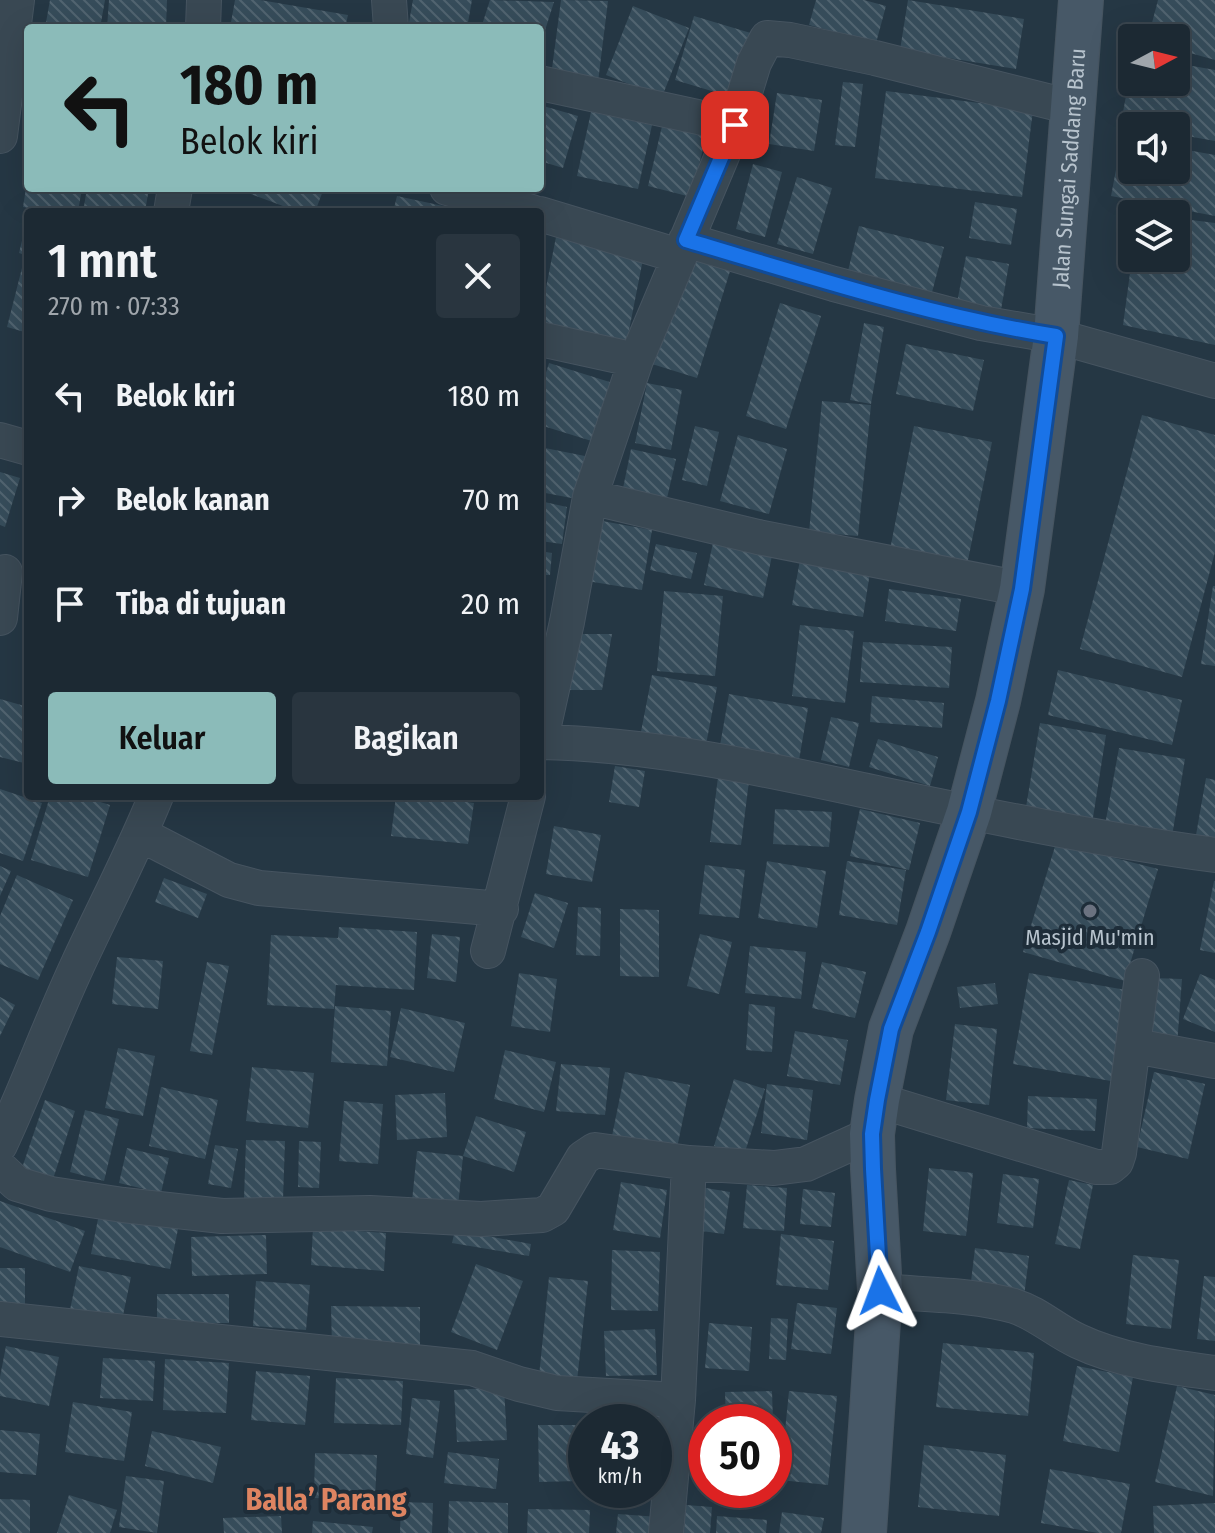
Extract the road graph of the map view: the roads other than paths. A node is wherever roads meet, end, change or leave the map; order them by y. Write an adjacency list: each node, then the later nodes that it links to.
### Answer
1 (17, 0): 10 (street)
2 (204, 0): 5 (street)
3 (389, 0): 6 (street)
4 (1081, 0): 8 (main road, Jalan Sungai Saddang Baru)
5 (203, 24)
6 (391, 24)
7 (544, 84): 9 (street)
8 (1071, 107): 9 (street); 15 (main road, Jalan Sungai Saddang Baru)
9 (735, 125): 14 (street)
10 (0, 136)
11 (461, 192): 12 (street)
12 (518, 208)
13 (544, 215): 14 (street)
14 (682, 248): 15 (street); 17 (street)
15 (1056, 336): 18 (street); 23 (main road, Jalan Sungai Saddang Baru)
16 (544, 340): 17 (street)
17 (636, 360): 21 (street)
18 (1215, 381)
19 (0, 440): 20 (street)
20 (24, 447)
21 (590, 497): 23 (street); 25 (street)
22 (5, 572): 24 (street)
23 (1022, 589): 29 (main road, Jalan Sungai Saddang Baru)
24 (0, 618)
25 (544, 725)
26 (544, 743): 29 (street)
27 (154, 800): 30 (street)
28 (527, 800): 32 (street)
29 (969, 812): 31 (street); 37 (main road, Jalan Sungai Saddang Baru)
30 (140, 834): 32 (street); 38 (street)
31 (1215, 855)
32 (501, 909): 33 (street)
33 (488, 951)
34 (1142, 976): 35 (street)
35 (1135, 1046): 36 (street); 37 (street)
36 (1215, 1061)
37 (874, 1117): 39 (street); 41 (main road, Jalan Sungai Saddang Baru)
38 (0, 1145)
39 (689, 1163): 40 (street); 44 (street)
40 (0, 1168)
41 (880, 1291): 43 (street); 46 (main road, Jalan Sungai Saddang Baru)
42 (0, 1319): 44 (street)
43 (1215, 1373)
44 (678, 1400): 45 (street)
45 (666, 1533)
46 (864, 1533)

